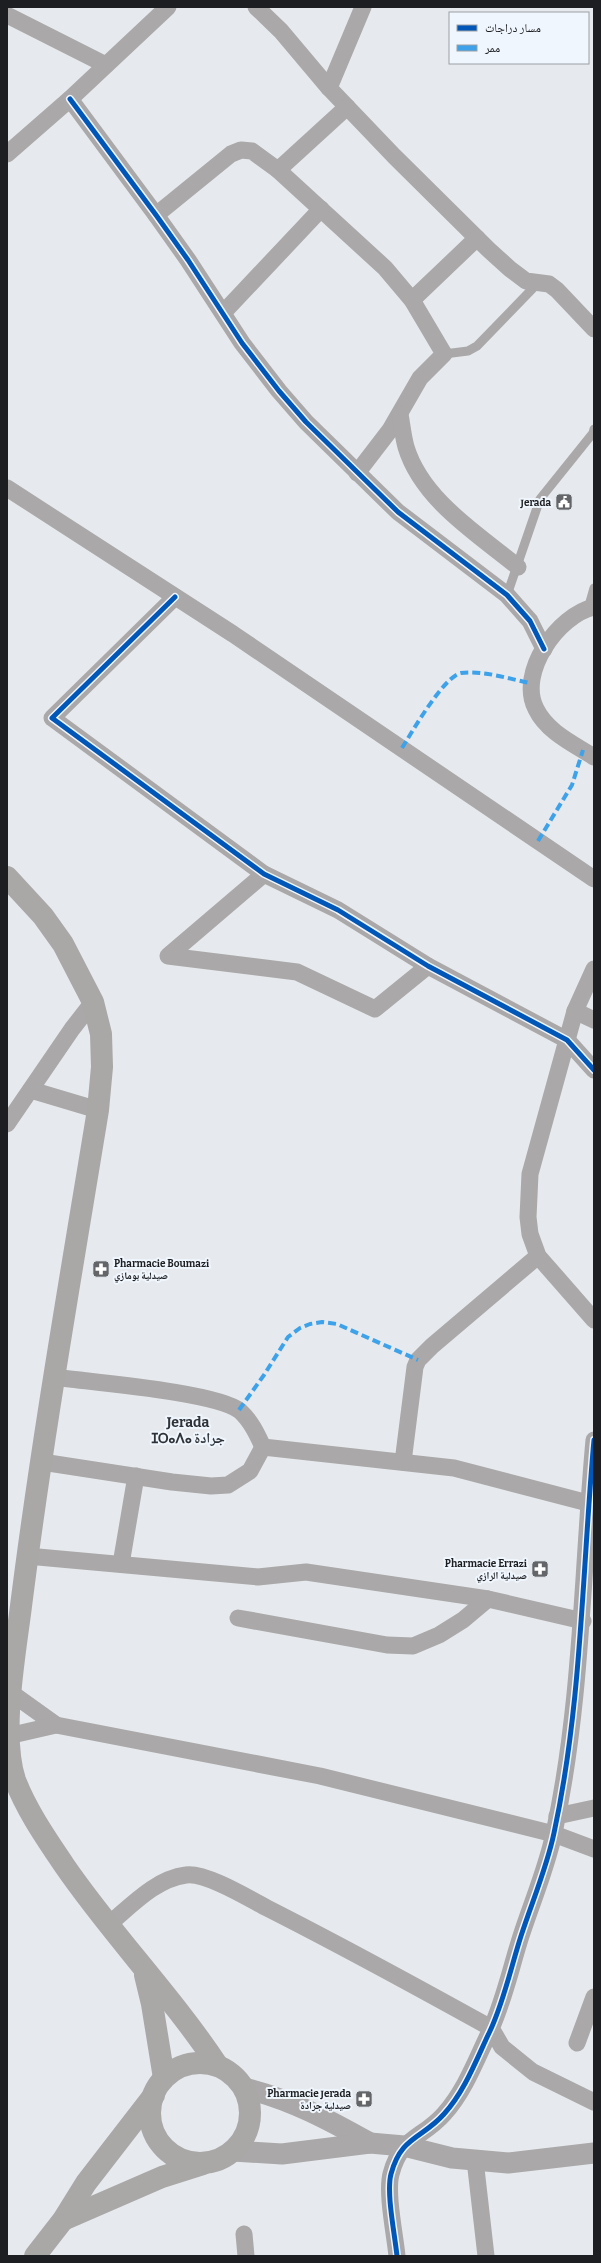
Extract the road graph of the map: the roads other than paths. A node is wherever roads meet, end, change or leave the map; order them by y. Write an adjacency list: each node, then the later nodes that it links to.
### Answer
1 (168, 7): 5 (street)
2 (256, 7): 6 (street)
3 (363, 7): 6 (street)
4 (7, 15): 5 (street)
5 (106, 65): 7 (street)
6 (329, 88): 8 (street)
7 (70, 100): 9 (street); 12 (street)
8 (347, 107): 10 (street); 13 (street)
9 (7, 154)
10 (278, 170): 11 (street); 12 (street)
11 (321, 209): 15 (street); 16 (street)
12 (156, 215): 16 (street)
13 (477, 238): 14 (street); 15 (street)
14 (538, 283): 17 (street); 18 (lane)
15 (412, 300): 18 (street)
16 (222, 313): 21 (street)
17 (594, 329)
18 (444, 354): 19 (street)
19 (400, 414): 21 (street); 23 (street)
20 (594, 429): 23 (lane)
21 (357, 473): 25 (street)
22 (7, 488): 26 (street)
23 (518, 567): 25 (lane)
24 (594, 588): 27 (lane)
25 (508, 595): 28 (street)
26 (175, 597): 30 (street); 32 (street)
27 (591, 608): 28 (street)
28 (544, 649): 29 (street)
29 (594, 757)
30 (264, 874): 33 (street); 33 (street)
31 (7, 877): 35 (main road)
32 (594, 879)
33 (428, 966): 38 (street)
34 (594, 969): 36 (street)
35 (93, 1002): 40 (street); 41 (main road)
36 (575, 1011): 37 (street); 38 (street)
37 (594, 1020)
38 (567, 1040): 39 (street); 43 (street)
39 (594, 1070)
40 (31, 1090): 41 (street); 42 (street)
41 (98, 1110): 45 (main road)
42 (7, 1124)
43 (538, 1256): 44 (street); 49 (street)
44 (594, 1320)
45 (54, 1377): 47 (street); 48 (main road)
46 (594, 1440): 51 (street)
47 (263, 1447): 49 (street); 50 (street)
48 (42, 1462): 50 (street); 52 (main road)
49 (403, 1462): 51 (street)
50 (136, 1476): 53 (street)
51 (590, 1509): 56 (street)
52 (27, 1556): 53 (street); 57 (main road)
53 (120, 1564): 54 (street)
54 (488, 1599): 55 (street); 56 (street)
55 (238, 1618)
56 (583, 1621): 62 (street)
57 (9, 1697): 58 (street); 59 (main road)
58 (56, 1725): 59 (street); 63 (street)
59 (8, 1736): 60 (main road)
60 (11, 1778): 65 (main road)
61 (594, 1808): 62 (street)
62 (557, 1816): 63 (street)
63 (554, 1834): 64 (street); 68 (street)
64 (594, 1849)
65 (108, 1925): 66 (main road); 68 (street)
66 (144, 1970): 70 (main road); 71 (main road)
67 (594, 1997): 69 (street)
68 (491, 2028): 73 (street); 75 (street)
69 (577, 2043)
70 (218, 2066): 71 (main road); 72 (main road)
71 (159, 2087): 79 (main road); 80 (main road)
72 (244, 2088): 74 (street); 76 (main road)
73 (594, 2102)
74 (370, 2143): 75 (street); 76 (street)
75 (404, 2146): 78 (street); 84 (street)
76 (233, 2151): 79 (main road)
77 (594, 2154): 78 (street)
78 (476, 2160): 85 (street)
79 (210, 2162): 80 (main road)
80 (63, 2220): 82 (main road)
81 (244, 2234): 83 (street)
82 (35, 2256)
83 (246, 2256)
84 (397, 2256)
85 (486, 2256)

